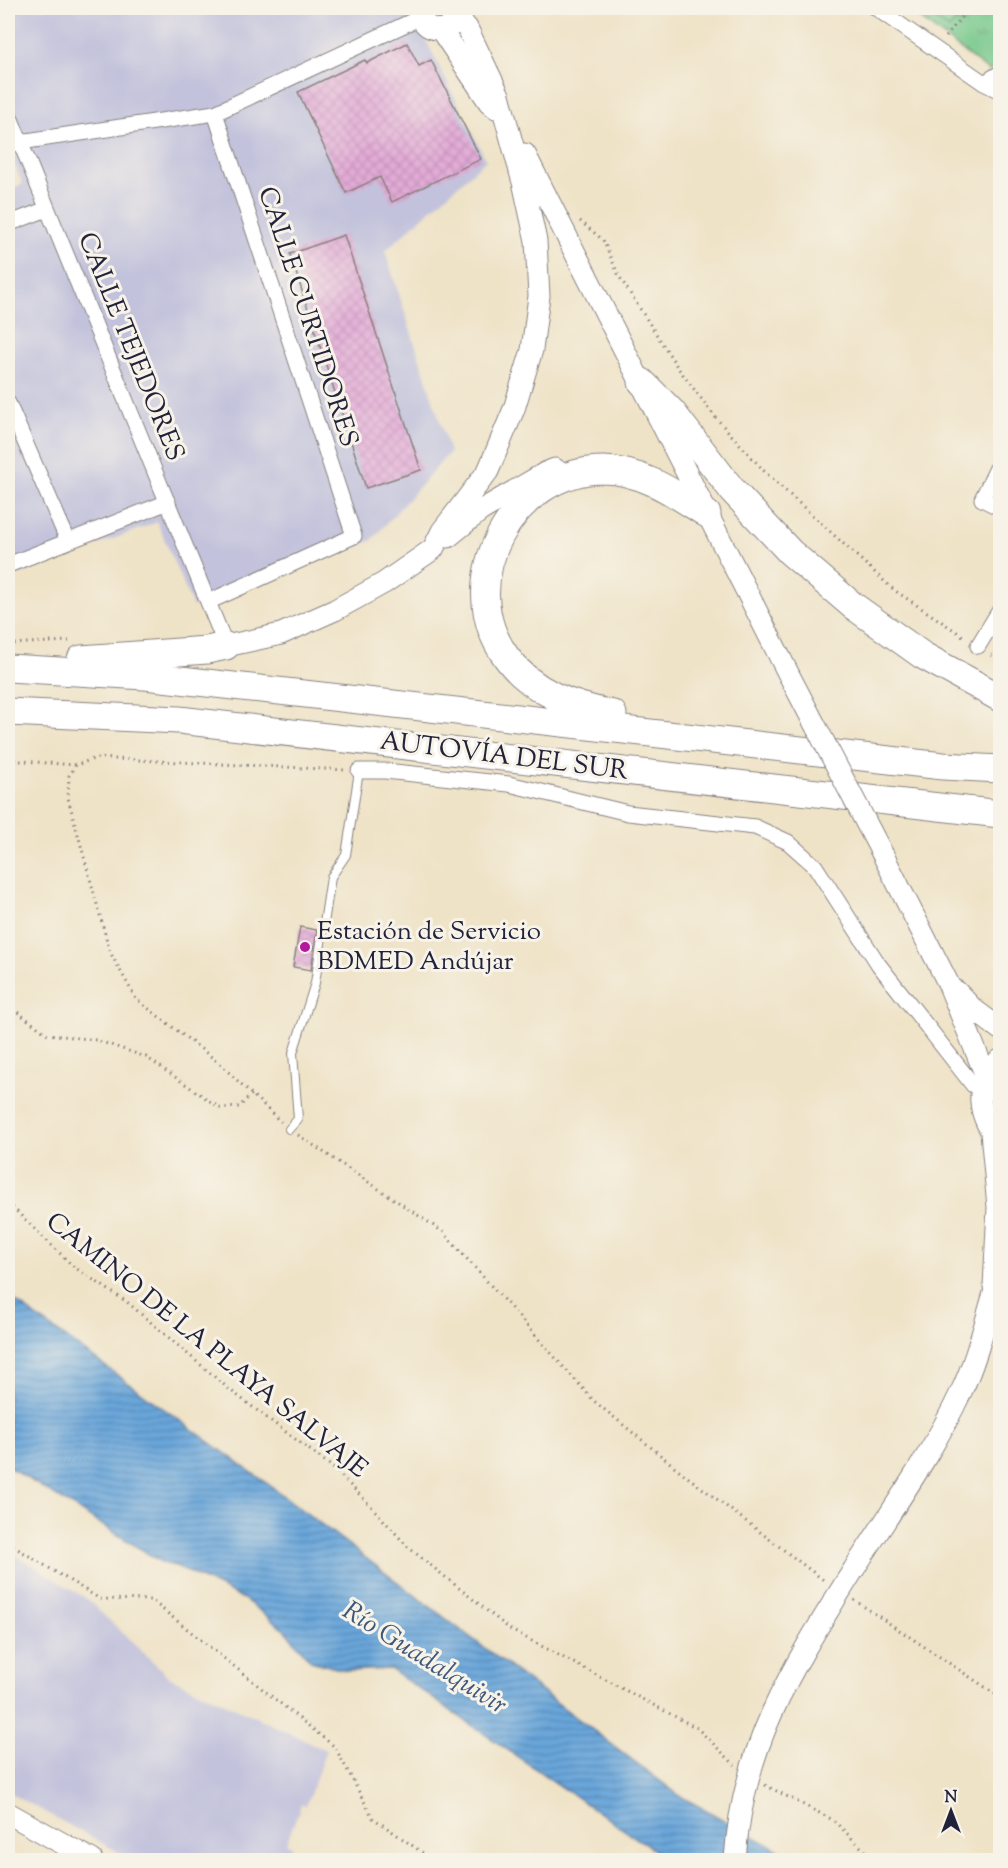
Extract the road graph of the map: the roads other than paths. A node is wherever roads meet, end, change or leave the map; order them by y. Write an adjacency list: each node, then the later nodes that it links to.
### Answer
1 (886, 10): 6 (street)
2 (420, 12): 4 (street); 9 (street)
3 (459, 13): 4 (street); 10 (street)
4 (441, 30): 10 (street)
5 (1000, 73): 6 (street)
6 (984, 83): 7 (street)
7 (1000, 91)
8 (8, 112): 11 (street, CALLE TEJEDORES)
9 (214, 113): 11 (street); 24 (street, CALLE CURTIDORES)
10 (504, 116): 14 (street); 22 (street)
11 (20, 141): 12 (street, CALLE TEJEDORES)
12 (47, 209): 13 (street); 18 (street, CALLE TEJEDORES)
13 (8, 224)
14 (642, 382): 17 (street); 29 (highway)
15 (8, 404): 21 (street)
16 (1000, 462): 19 (street)
17 (692, 484): 20 (street); 22 (street)
18 (168, 502): 21 (street); 24 (street, CALLE TEJEDORES)
19 (1000, 508)
20 (707, 513): 31 (highway); 34 (street, bridge)
21 (68, 541): 23 (street)
22 (433, 549): 26 (street)
23 (8, 565)
24 (208, 602): 26 (street, CALLE TEJEDORES)
25 (1000, 610): 27 (street)
26 (226, 646): 28 (highway)
27 (978, 646)
28 (14, 668): 31 (highway, AUTOVÍA DEL SUR)
29 (1000, 698)
30 (8, 712): 33 (highway, AUTOVÍA DEL SUR)
31 (991, 767)
32 (359, 771): 37 (street); 38 (lane)
33 (1000, 814)
34 (948, 983): 35 (street); 37 (street)
35 (1000, 1029)
36 (1000, 1060): 37 (street)
37 (983, 1083): 39 (street)
38 (289, 1129)
39 (996, 1137): 41 (street)
40 (1000, 1274): 41 (street)
41 (993, 1296): 44 (street, bridge)
42 (8, 1813): 43 (street)
43 (92, 1860)
44 (735, 1860)

